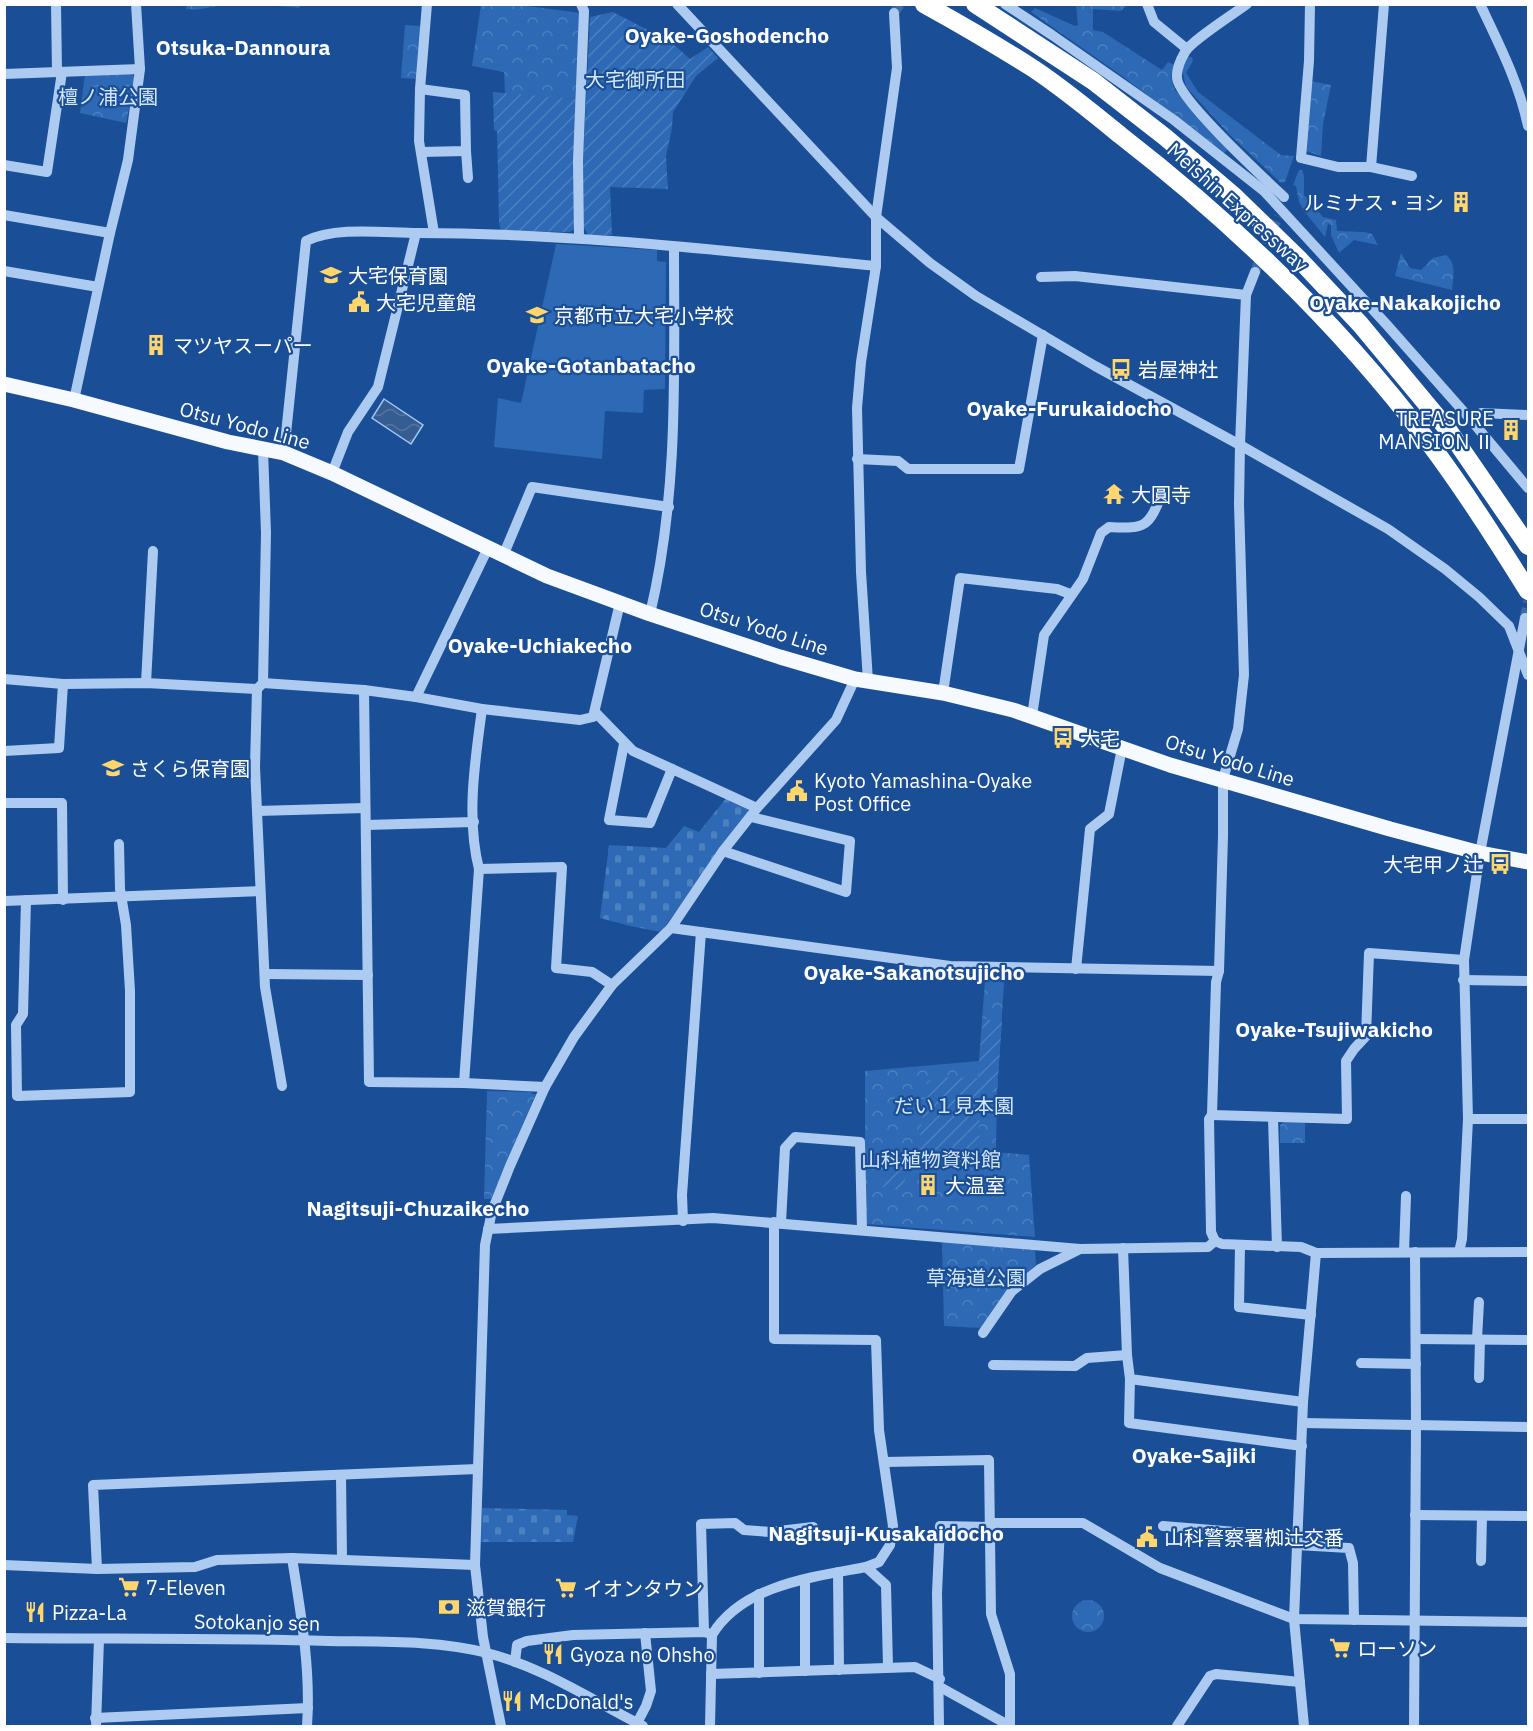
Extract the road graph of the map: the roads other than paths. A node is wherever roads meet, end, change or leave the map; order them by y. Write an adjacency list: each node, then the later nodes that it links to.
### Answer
1 (56, 4): 17 (street)
2 (136, 4): 16 (street)
3 (427, 4): 19 (street)
4 (677, 4): 29 (street)
5 (924, 4): 58 (highway, Meishin Expressway)
6 (975, 4): 54 (highway, Meishin Expressway)
7 (1005, 4): 27 (street)
8 (1147, 4): 15 (street)
9 (1310, 4): 24 (street)
10 (1384, 4): 24 (street)
11 (1480, 4): 20 (street)
12 (1242, 6): 15 (street)
13 (584, 7): 33 (street)
14 (894, 13): 29 (street)
15 (1187, 49): 27 (street)
16 (140, 69): 17 (street); 30 (street)
17 (59, 72): 18 (street); 23 (street)
18 (4, 74)
19 (420, 89): 21 (street); 22 (street)
20 (1528, 126)
21 (466, 151): 22 (street); 26 (street)
22 (421, 153): 32 (street)
23 (4, 165)
24 (1371, 167): 25 (street)
25 (1412, 176)
26 (468, 178)
27 (1280, 213): 45 (street)
28 (4, 216): 30 (street)
29 (876, 218): 35 (street); 41 (street)
30 (110, 233): 39 (street)
31 (416, 233): 32 (street); 48 (street); 50 (street)
32 (434, 233): 33 (street)
33 (579, 238): 34 (street)
34 (674, 247): 35 (street); 53 (street)
35 (876, 266): 49 (street)
36 (4, 271): 39 (street)
37 (1256, 272): 40 (street)
38 (1041, 277): 40 (street)
39 (99, 286): 43 (street)
40 (1246, 295): 46 (street)
41 (1043, 335): 46 (street); 49 (street)
42 (4, 384): 43 (main road, Otsu Yodo Line)
43 (74, 400): 47 (main road, Otsu Yodo Line)
44 (1528, 415): 45 (street)
45 (1471, 420): 51 (street)
46 (1240, 445): 63 (street); 80 (street)
47 (263, 450): 48 (main road, Otsu Yodo Line); 69 (street)
48 (284, 453): 50 (main road, Otsu Yodo Line)
49 (857, 459): 66 (street)
50 (332, 473): 55 (main road, Otsu Yodo Line)
51 (1528, 488)
52 (1163, 492): 59 (street)
53 (669, 507): 57 (street); 61 (street)
54 (1528, 546)
55 (488, 548): 57 (main road, Otsu Yodo Line); 72 (street)
56 (153, 551): 67 (street)
57 (503, 556): 60 (main road, Otsu Yodo Line)
58 (1528, 591)
59 (1070, 594): 71 (street); 75 (street)
60 (620, 603): 61 (main road, Otsu Yodo Line); 74 (street)
61 (650, 614): 66 (main road, Otsu Yodo Line)
62 (1525, 618): 63 (street)
63 (1519, 652): 64 (street); 89 (street)
64 (1528, 675)
65 (4, 679): 68 (street)
66 (862, 680): 71 (main road, Otsu Yodo Line); 84 (street)
67 (146, 683): 68 (street); 69 (street)
68 (63, 684): 78 (street)
69 (260, 686): 70 (street); 83 (street)
70 (364, 690): 72 (street); 82 (street)
71 (942, 693): 75 (main road, Otsu Yodo Line)
72 (416, 697): 73 (street)
73 (482, 709): 74 (street); 85 (street)
74 (595, 712): 76 (street)
75 (1032, 716): 77 (main road, Otsu Yodo Line)
76 (624, 744): 79 (street); 79 (street)
77 (1122, 748): 80 (main road, Otsu Yodo Line); 100 (street)
78 (4, 751)
79 (672, 769): 84 (street)
80 (1223, 779): 89 (main road, Otsu Yodo Line); 101 (street)
81 (4, 803): 95 (street)
82 (365, 808): 83 (street); 86 (street)
83 (257, 811): 92 (street)
84 (754, 812): 88 (street); 88 (street)
85 (474, 822): 86 (street); 91 (street)
86 (366, 825): 103 (street)
87 (119, 844): 93 (street)
88 (723, 851): 97 (street)
89 (1480, 853): 90 (main road, Otsu Yodo Line); 99 (street)
90 (1528, 862)
91 (479, 869): 106 (street); 107 (street)
92 (260, 891): 93 (street); 102 (street)
93 (122, 897): 94 (street); 95 (street)
94 (26, 900): 95 (street); 96 (street)
95 (63, 900)
96 (4, 901)
97 (671, 928): 98 (street); 106 (street)
98 (701, 932): 100 (street); 115 (street)
99 (1464, 960): 104 (street); 111 (street)
100 (1076, 969): 101 (street)
101 (1219, 971): 110 (street)
102 (265, 974): 103 (street); 108 (street)
103 (368, 975): 107 (street)
104 (1463, 980): 105 (street); 112 (street)
105 (1528, 981)
106 (612, 985): 109 (street)
107 (464, 1083): 109 (street)
108 (282, 1086)
109 (545, 1087): 117 (street)
110 (1212, 1115): 111 (street); 119 (street)
111 (1273, 1118): 121 (street)
112 (1468, 1119): 113 (street); 125 (street)
113 (1528, 1119)
114 (1406, 1196): 124 (street)
115 (683, 1221): 116 (street); 117 (street)
116 (778, 1222): 118 (street); 118 (street); 145 (street)
117 (488, 1229): 146 (street)
118 (862, 1230): 123 (street)
119 (1215, 1241): 120 (street); 122 (street)
120 (1240, 1245): 121 (street); 129 (street)
121 (1277, 1247): 127 (street)
122 (1123, 1248): 123 (street); 134 (street)
123 (1080, 1249): 130 (street)
124 (1410, 1252): 125 (street); 127 (street); 131 (street)
125 (1459, 1252): 126 (street)
126 (1528, 1252)
127 (1316, 1254): 129 (street)
128 (1479, 1302): 132 (street)
129 (1311, 1316): 140 (street)
130 (983, 1333)
131 (1416, 1338): 132 (street); 136 (street)
132 (1479, 1339): 133 (street); 139 (street)
133 (1528, 1340)
134 (1126, 1355): 137 (street); 138 (street)
135 (1361, 1363): 136 (street)
136 (1416, 1364): 142 (street)
137 (993, 1365)
138 (1130, 1378): 140 (street); 144 (street)
139 (1479, 1378)
140 (1303, 1402): 141 (street)
141 (1303, 1423): 142 (street); 144 (street)
142 (1416, 1425): 143 (street); 148 (street)
143 (1528, 1427)
144 (1302, 1446): 154 (street)
145 (885, 1462): 151 (street); 160 (street)
146 (477, 1469): 147 (street); 159 (street)
147 (341, 1476): 156 (street); 161 (street)
148 (1415, 1515): 149 (street); 167 (street)
149 (1482, 1516): 150 (street); 157 (street)
150 (1528, 1516)
151 (991, 1525): 165 (street); 182 (street); 182 (street)
152 (1163, 1526): 154 (street)
153 (813, 1527): 170 (street)
154 (1297, 1541): 165 (street); 166 (street)
155 (292, 1558): 156 (street); 161 (street); 173 (street)
156 (342, 1559): 159 (street)
157 (1481, 1561)
158 (4, 1565): 161 (street)
159 (475, 1565): 174 (street)
160 (866, 1567): 162 (street); 176 (street)
161 (97, 1569)
162 (838, 1572): 163 (street); 177 (street)
163 (805, 1581): 164 (street); 178 (street)
164 (759, 1594): 170 (street); 179 (street)
165 (1294, 1619): 166 (street); 181 (street)
166 (1354, 1620): 167 (street)
167 (1415, 1622): 168 (street); 192 (street)
168 (1528, 1622)
169 (645, 1634): 170 (street); 175 (street); 185 (street)
170 (708, 1634): 180 (street)
171 (4, 1638): 172 (street, Sotokanjo sen)
172 (99, 1639): 173 (street, Sotokanjo sen); 184 (street)
173 (304, 1640): 174 (street, Sotokanjo sen); 183 (street)
174 (487, 1653): 175 (street, Sotokanjo sen); 187 (street)
175 (515, 1662): 185 (street, Sotokanjo sen)
176 (888, 1667): 177 (street); 182 (street)
177 (839, 1670): 178 (street)
178 (805, 1671): 179 (street)
179 (759, 1673): 180 (street)
180 (711, 1674): 188 (street)
181 (1300, 1682): 190 (street); 191 (street)
182 (940, 1683): 189 (street)
183 (308, 1708): 184 (street); 186 (street)
184 (95, 1722)
185 (640, 1725)
186 (307, 1726)
187 (501, 1726)
188 (710, 1726)
189 (939, 1726)
190 (1177, 1726)
191 (1304, 1726)
192 (1414, 1726)

